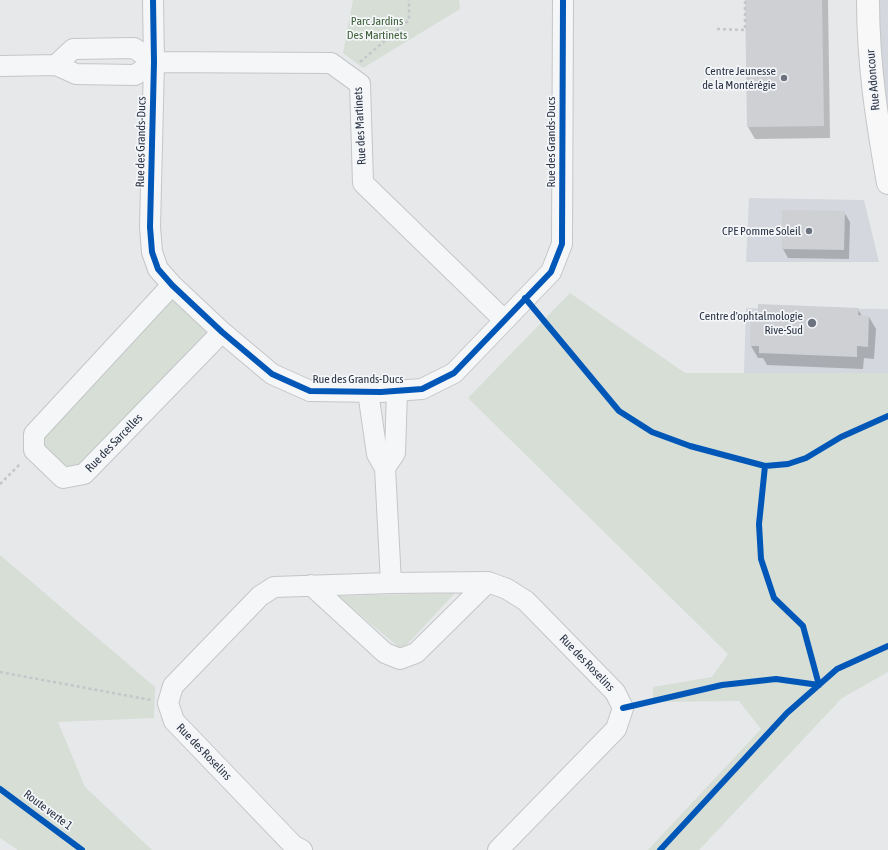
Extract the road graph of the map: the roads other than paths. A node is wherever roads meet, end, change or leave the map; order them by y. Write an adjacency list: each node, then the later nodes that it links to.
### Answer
1 (154, 0): 4 (street, Rue des Grands-Ducs)
2 (563, 0): 9 (street, Rue des Grands-Ducs)
3 (868, 0): 7 (street, Rue Adoncour)
4 (154, 62): 5 (street); 5 (street); 8 (street, Rue des Grands-Ducs); 9 (street, Rue des Martinets)
5 (56, 64): 6 (street)
6 (0, 66)
7 (888, 183)
8 (172, 285): 10 (street, Rue des Grands-Ducs); 10 (street, Rue des Sarcelles)
9 (504, 320): 11 (street, Rue des Grands-Ducs)
10 (222, 332): 12 (street, Rue des Grands-Ducs)
11 (397, 391): 12 (street, Rue des Grands-Ducs); 13 (street)
12 (368, 392): 13 (street)
13 (385, 468): 15 (street)
14 (488, 582): 15 (street, Rue des Roselins); 16 (street); 18 (street, Rue des Roselins)
15 (391, 583): 16 (street, Rue des Roselins)
16 (311, 585): 17 (street, Rue des Roselins)
17 (302, 850)
18 (498, 850)

